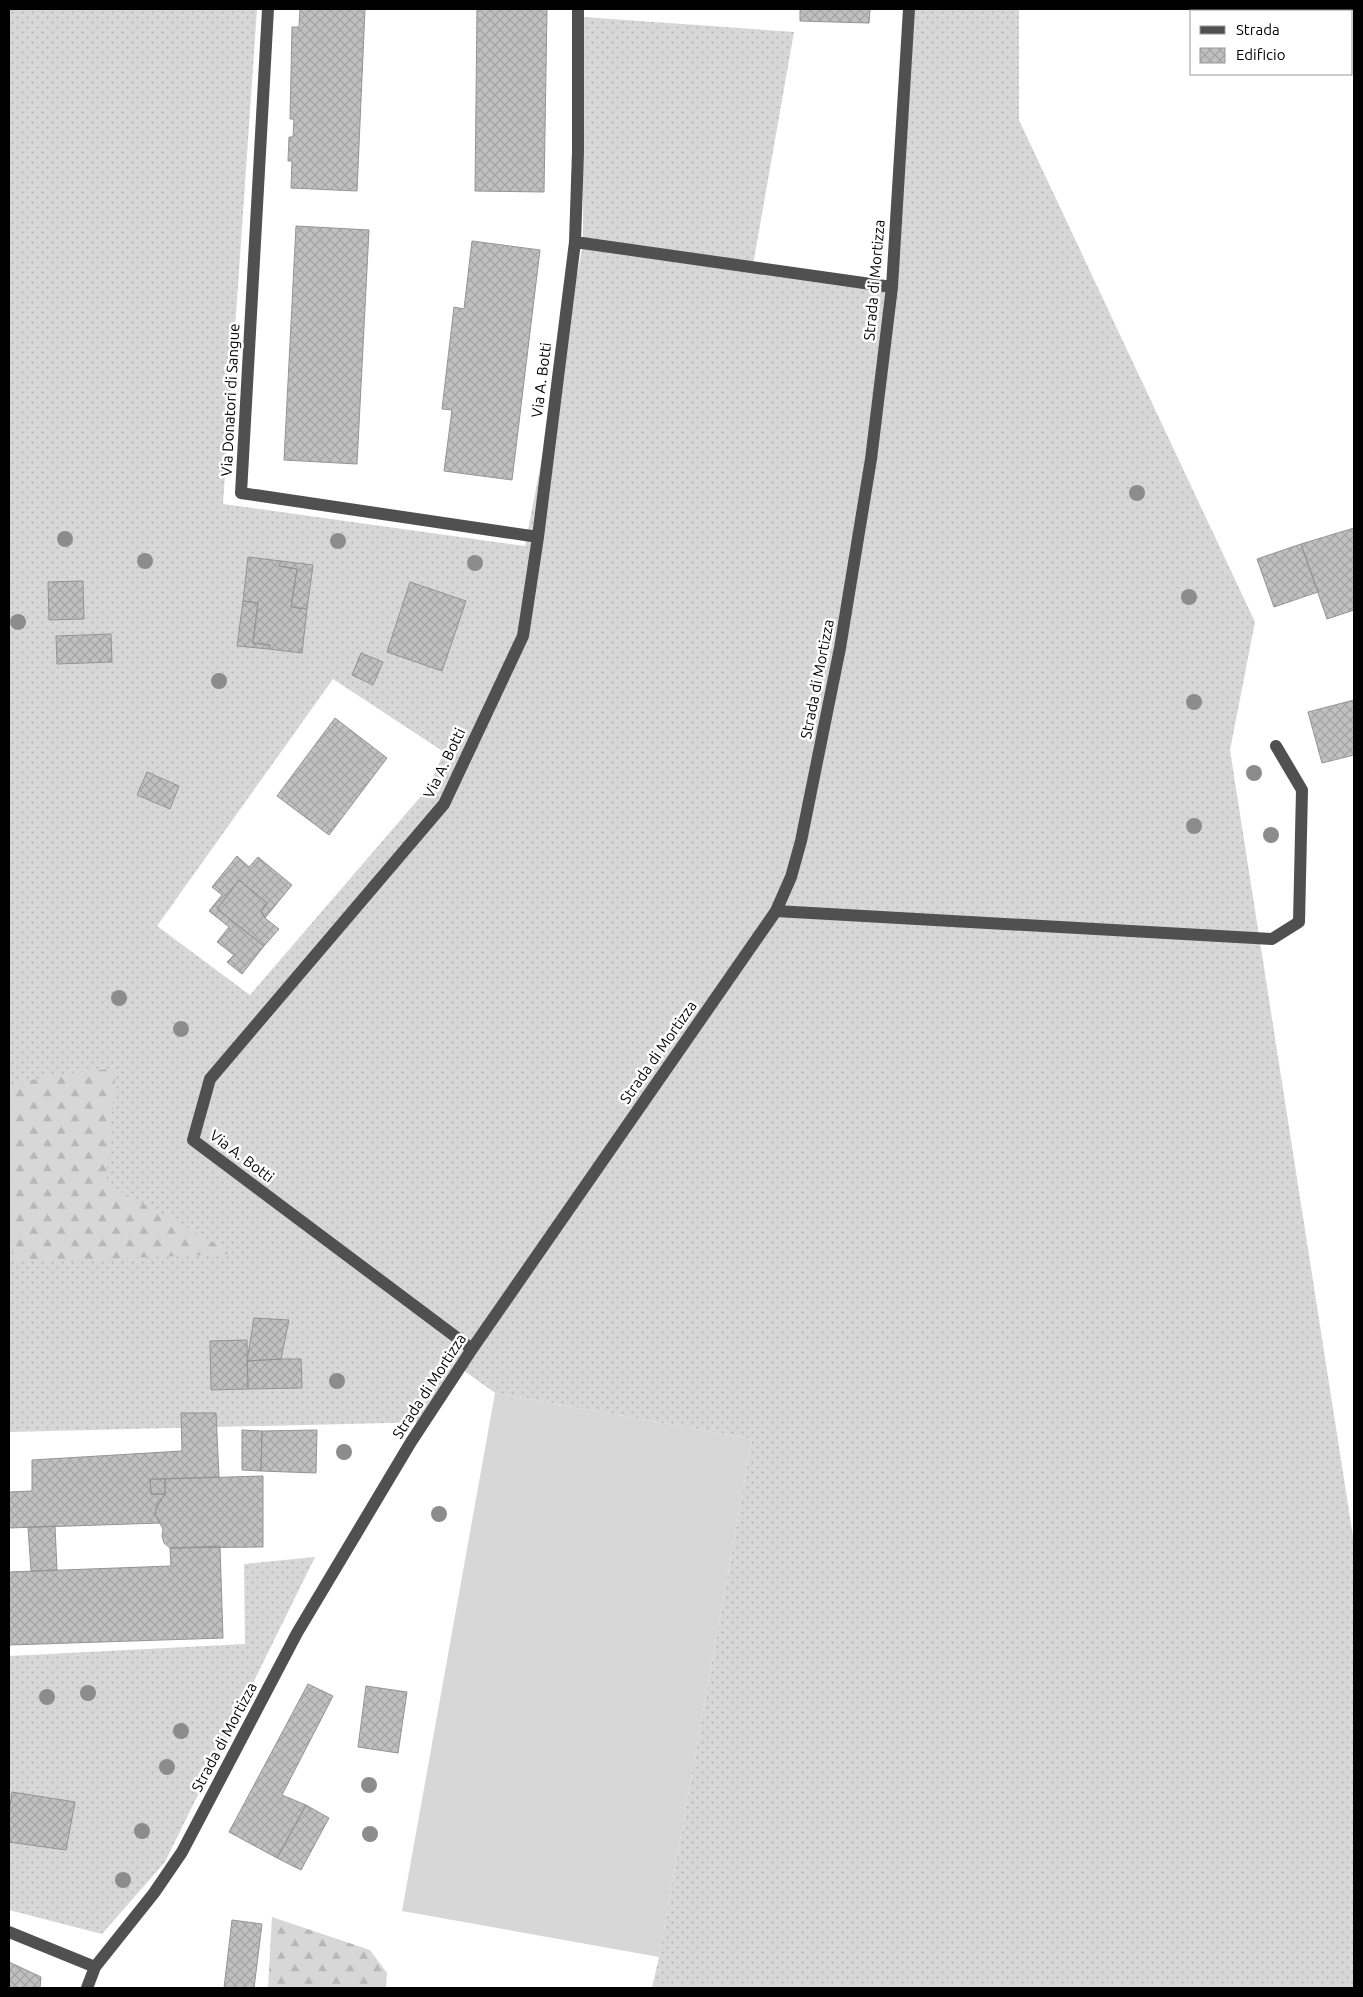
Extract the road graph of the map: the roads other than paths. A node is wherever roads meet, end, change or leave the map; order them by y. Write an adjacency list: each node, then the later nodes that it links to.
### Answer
1 (268, 9): 6 (street, Via Donatori di Sangue)
2 (578, 9): 4 (street, Via A. Botti)
3 (909, 9): 5 (street, Strada di Mortizza)
4 (575, 242): 5 (street); 6 (street, Via A. Botti)
5 (892, 287): 8 (street, Strada di Mortizza)
6 (538, 537): 9 (street, Via A. Botti)
7 (1276, 746): 8 (street)
8 (776, 911): 9 (street, Strada di Mortizza)
9 (472, 1349): 11 (street, Strada di Mortizza)
10 (9, 1932): 11 (street)
11 (95, 1967): 12 (street, Strada di Mortizza)
12 (87, 1988)

